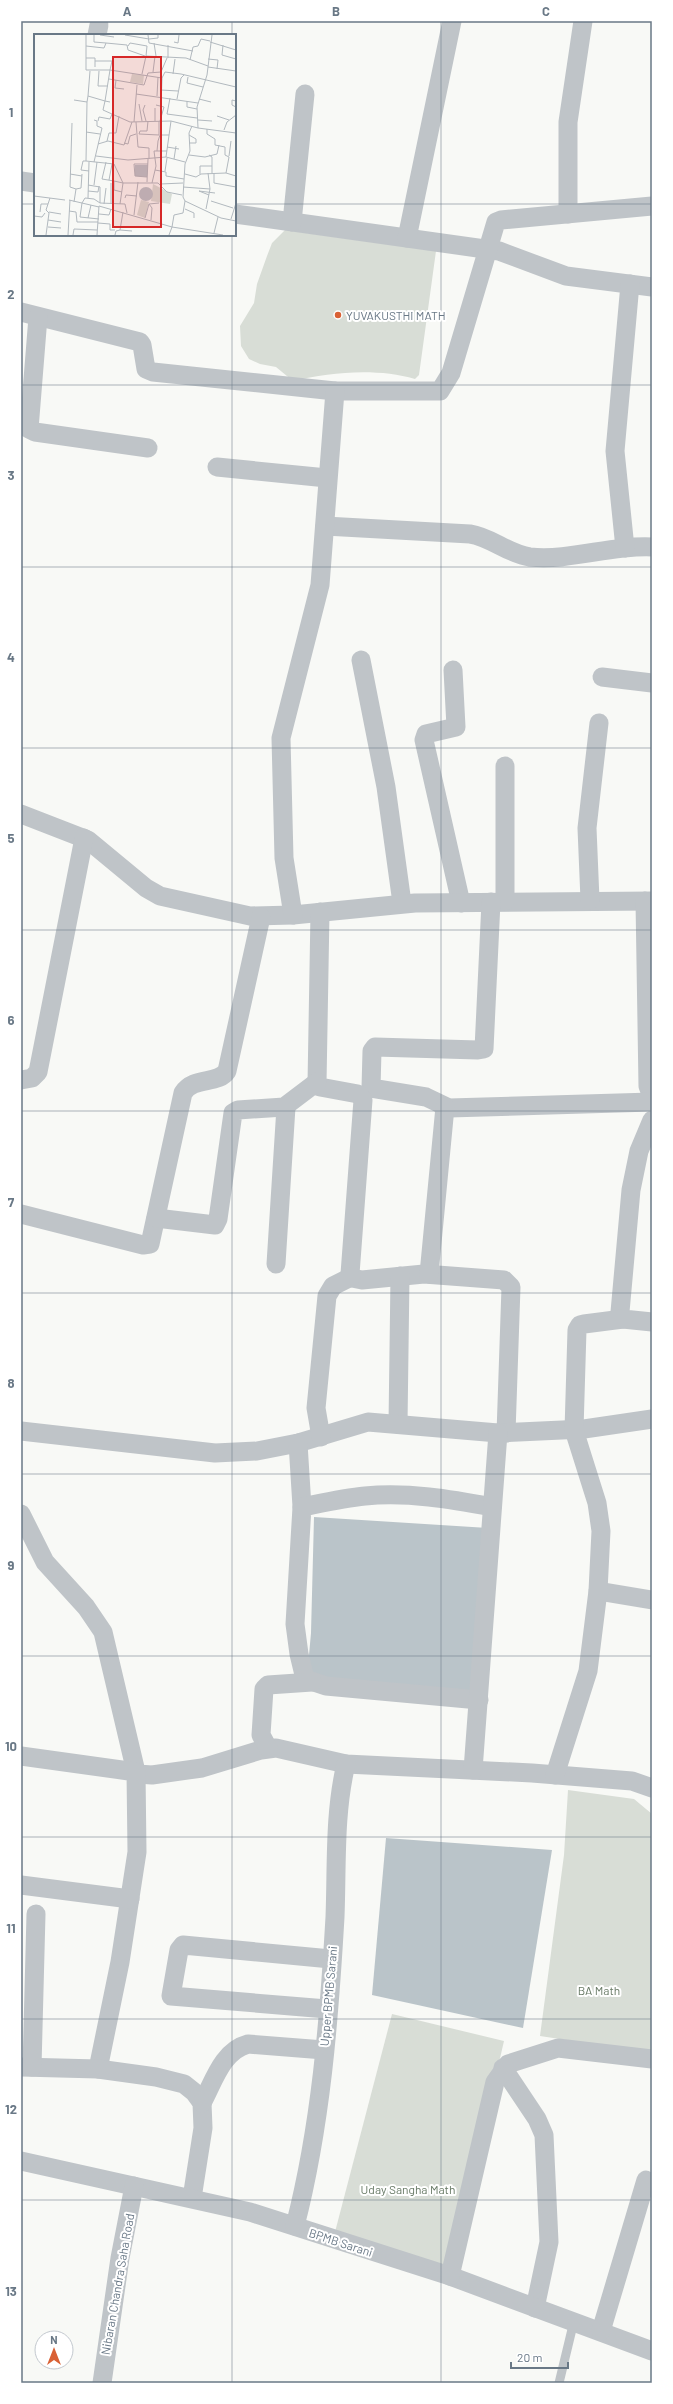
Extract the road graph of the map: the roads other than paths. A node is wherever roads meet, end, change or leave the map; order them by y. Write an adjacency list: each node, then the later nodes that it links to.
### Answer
1 (452, 21): 10 (street)
2 (583, 21): 8 (street)
3 (306, 94): 9 (street)
4 (21, 181): 5 (street)
5 (34, 183)
6 (652, 206): 8 (street)
7 (236, 214): 9 (street)
8 (568, 214): 11 (street)
9 (292, 222): 10 (street)
10 (407, 238): 11 (street)
11 (489, 249): 12 (street); 15 (street)
12 (630, 284): 13 (street); 21 (street)
13 (652, 287)
14 (30, 315): 15 (street); 16 (street)
15 (335, 391): 18 (street)
16 (148, 448)
17 (217, 467): 18 (street)
18 (327, 478): 19 (street)
19 (324, 526): 21 (street); 36 (street)
20 (652, 547): 21 (street)
21 (625, 548)
22 (361, 660): 33 (street)
23 (453, 670): 34 (street)
24 (602, 677): 25 (street)
25 (652, 683)
26 (600, 723): 30 (street)
27 (505, 766): 31 (street)
28 (21, 814): 29 (street)
29 (84, 838): 37 (street); 38 (street)
30 (590, 900): 31 (street); 32 (street)
31 (498, 901): 34 (street); 43 (street)
32 (648, 901): 40 (street)
33 (402, 903): 34 (street); 35 (street)
34 (461, 903)
35 (320, 912): 36 (street); 39 (street)
36 (293, 915): 37 (street)
37 (261, 917): 46 (street)
38 (21, 1080)
39 (317, 1082): 42 (street); 50 (street)
40 (652, 1097)
41 (652, 1102): 43 (street)
42 (286, 1107): 46 (street); 47 (street)
43 (445, 1107): 48 (street)
44 (652, 1120): 51 (street)
45 (21, 1214): 46 (street)
46 (156, 1218)
47 (276, 1264)
48 (429, 1274): 49 (street); 57 (street)
49 (400, 1276): 50 (street); 54 (street)
50 (351, 1277): 58 (street)
51 (623, 1319): 52 (street); 55 (street)
52 (652, 1322)
53 (652, 1419): 55 (street)
54 (398, 1424): 57 (street); 58 (street)
55 (574, 1430): 57 (street); 63 (street)
56 (21, 1431): 59 (street)
57 (502, 1433): 61 (street)
58 (321, 1437): 59 (street)
59 (298, 1443): 60 (street)
60 (302, 1507): 61 (street); 65 (street)
61 (492, 1507): 66 (street)
62 (21, 1514): 71 (street)
63 (598, 1591): 64 (street); 72 (street)
64 (652, 1600)
65 (312, 1682): 66 (street); 67 (street)
66 (479, 1700): 70 (street)
67 (268, 1748): 69 (street); 71 (street)
68 (21, 1756): 71 (street)
69 (346, 1764): 70 (street); 77 (street, Upper BPMB Sarani)
70 (473, 1770): 72 (street)
71 (136, 1772): 75 (street)
72 (556, 1775): 73 (street)
73 (652, 1788)
74 (21, 1884): 75 (street)
75 (130, 1899): 83 (street)
76 (36, 1914): 81 (street)
77 (331, 1959): 78 (street, Upper BPMB Sarani); 78 (street)
78 (328, 2009): 79 (street, Upper BPMB Sarani)
79 (324, 2050): 84 (street); 89 (street, Upper BPMB Sarani)
80 (652, 2058): 82 (street)
81 (26, 2067): 83 (street)
82 (503, 2068): 90 (street); 91 (street)
83 (98, 2069): 84 (street)
84 (202, 2103): 88 (street)
85 (21, 2161): 87 (street, BPMB Sarani)
86 (646, 2180): 93 (street)
87 (134, 2186): 88 (street, BPMB Sarani); 95 (street, Nibaran Chandra Saha Road)
88 (192, 2198): 89 (street, BPMB Sarani)
89 (295, 2226): 90 (street, BPMB Sarani)
90 (450, 2276): 91 (street, BPMB Sarani)
91 (535, 2308): 92 (street, BPMB Sarani)
92 (574, 2321): 93 (street, BPMB Sarani); 96 (lane)
93 (601, 2331): 94 (street, BPMB Sarani)
94 (652, 2351)
95 (102, 2383)
96 (559, 2383)

